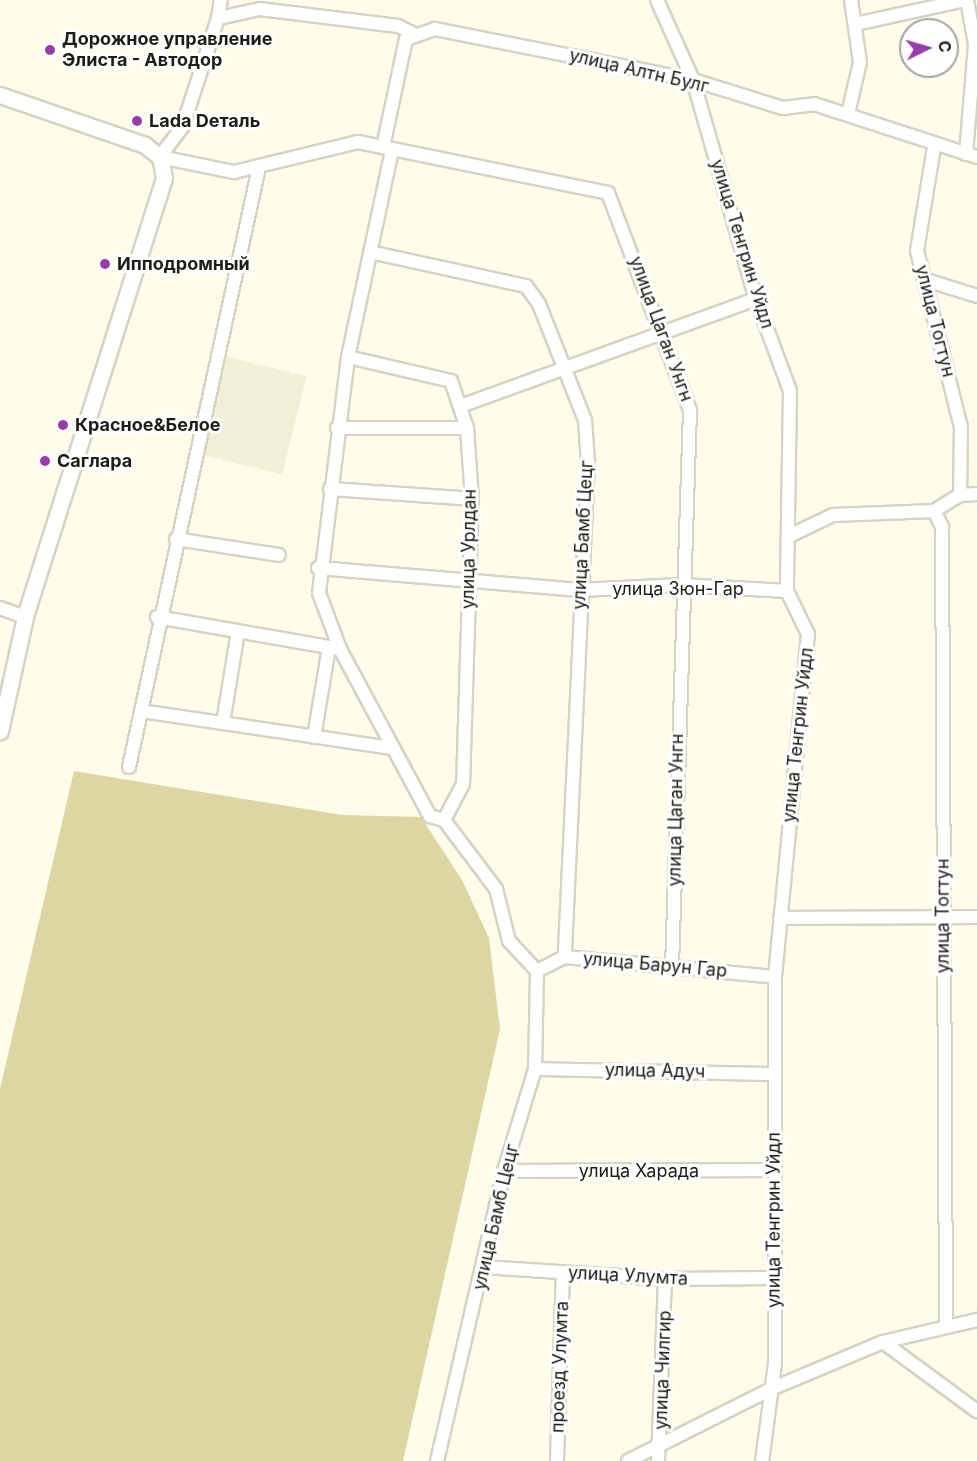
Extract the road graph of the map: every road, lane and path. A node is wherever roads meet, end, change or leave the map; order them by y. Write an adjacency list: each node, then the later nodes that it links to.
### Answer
1 (221, 0): 5 (street)
2 (657, 0): 8 (street, улица Тенгрин Уйдл)
3 (851, 0): 6 (street)
4 (966, 0): 6 (street); 13 (street)
5 (218, 18): 7 (street); 14 (street)
6 (855, 24): 10 (street)
7 (412, 33): 8 (street, улица Алтн Булг); 12 (street)
8 (693, 80): 10 (street, улица Алтн Булг); 19 (street, улица Тенгрин Уйдл)
9 (0, 95): 14 (main road)
10 (848, 114): 11 (street, улица Алтн Булг)
11 (934, 147): 13 (street, улица Алтн Булг); 17 (street, улица Тогтун)
12 (387, 148): 15 (street, улица Цаган Унгн); 16 (street); 20 (street, улица Цаган Унгн)
13 (972, 156)
14 (160, 157): 15 (street, улица Цаган Унгн); 40 (main road)
15 (259, 167): 32 (street)
16 (370, 252): 21 (street); 22 (street, улица Бамб Цецг)
17 (926, 280): 18 (street); 28 (street, улица Тогтун)
18 (977, 296)
19 (756, 299): 20 (street); 31 (street, улица Тенгрин Уйдл)
20 (664, 333): 22 (street); 36 (street, улица Цаган Унгн)
21 (348, 357): 23 (street, улица Урлдан); 24 (street)
22 (563, 367): 23 (street); 37 (street, улица Бамб Цецг)
23 (463, 405): 25 (street, улица Урлдан)
24 (337, 428): 25 (street); 26 (street)
25 (467, 428): 29 (street, улица Урлдан)
26 (330, 489): 29 (street); 34 (street)
27 (977, 494): 28 (street)
28 (960, 495): 30 (street)
29 (472, 499): 35 (street, улица Урлдан)
30 (934, 511): 31 (street); 53 (street, улица Тогтун)
31 (789, 536): 38 (street, улица Тенгрин Уйдл)
32 (176, 539): 33 (street); 41 (street)
33 (279, 555)
34 (318, 568): 35 (street, улица Зюн-Гар); 43 (street)
35 (469, 581): 37 (street, улица Зюн-Гар); 50 (street, улица Урлдан)
36 (681, 585): 37 (street, улица Зюн-Гар); 38 (street, улица Зюн-Гар); 55 (street, улица Цаган Унгн)
37 (580, 590): 54 (street, улица Бамб Цецг)
38 (787, 591): 52 (street, улица Тенгрин Уйдл)
39 (0, 608): 40 (street)
40 (25, 617): 46 (main road)
41 (158, 617): 42 (street); 44 (street)
42 (238, 631): 43 (street); 45 (street)
43 (335, 648): 47 (street); 48 (street)
44 (141, 711): 45 (street); 49 (street)
45 (223, 723): 47 (street)
46 (0, 731)
47 (314, 737): 48 (street)
48 (393, 748): 50 (street)
49 (129, 767)
50 (444, 820): 56 (street)
51 (977, 917): 53 (street)
52 (780, 918): 53 (street); 57 (street, улица Тенгрин Уйдл)
53 (943, 918): 67 (street, улица Тогтун)
54 (565, 957): 55 (street, улица Барун Гар); 56 (street, улица Барун Гар)
55 (672, 966): 57 (street, улица Барун Гар)
56 (537, 970): 58 (street, улица Бамб Цецг)
57 (775, 977): 59 (street, улица Тенгрин Уйдл)
58 (535, 1068): 59 (street, улица Адуч); 61 (street, улица Бамб Цецг)
59 (774, 1074): 60 (street, улица Тенгрин Уйдл)
60 (774, 1170): 61 (street, улица Харада); 64 (street, улица Тенгрин Уйдл)
61 (504, 1172): 62 (street, улица Бамб Цецг)
62 (484, 1267): 63 (street, улица Улумта); 72 (street, улица Бамб Цецг)
63 (563, 1273): 65 (street, улица Улумта); 73 (street, проезд Улумта)
64 (772, 1278): 65 (street, улица Улумта); 69 (street, улица Тенгрин Уйдл)
65 (665, 1279): 71 (street, улица Чилгир)
66 (977, 1320): 67 (street)
67 (946, 1323): 68 (street)
68 (883, 1342): 69 (street); 70 (street)
69 (771, 1389): 71 (street); 76 (street, улица Тенгрин Уйдл)
70 (977, 1411)
71 (661, 1444): 74 (street); 75 (street, улица Чилгир)
72 (436, 1461)
73 (557, 1461)
74 (627, 1461)
75 (658, 1461)
76 (762, 1461)

